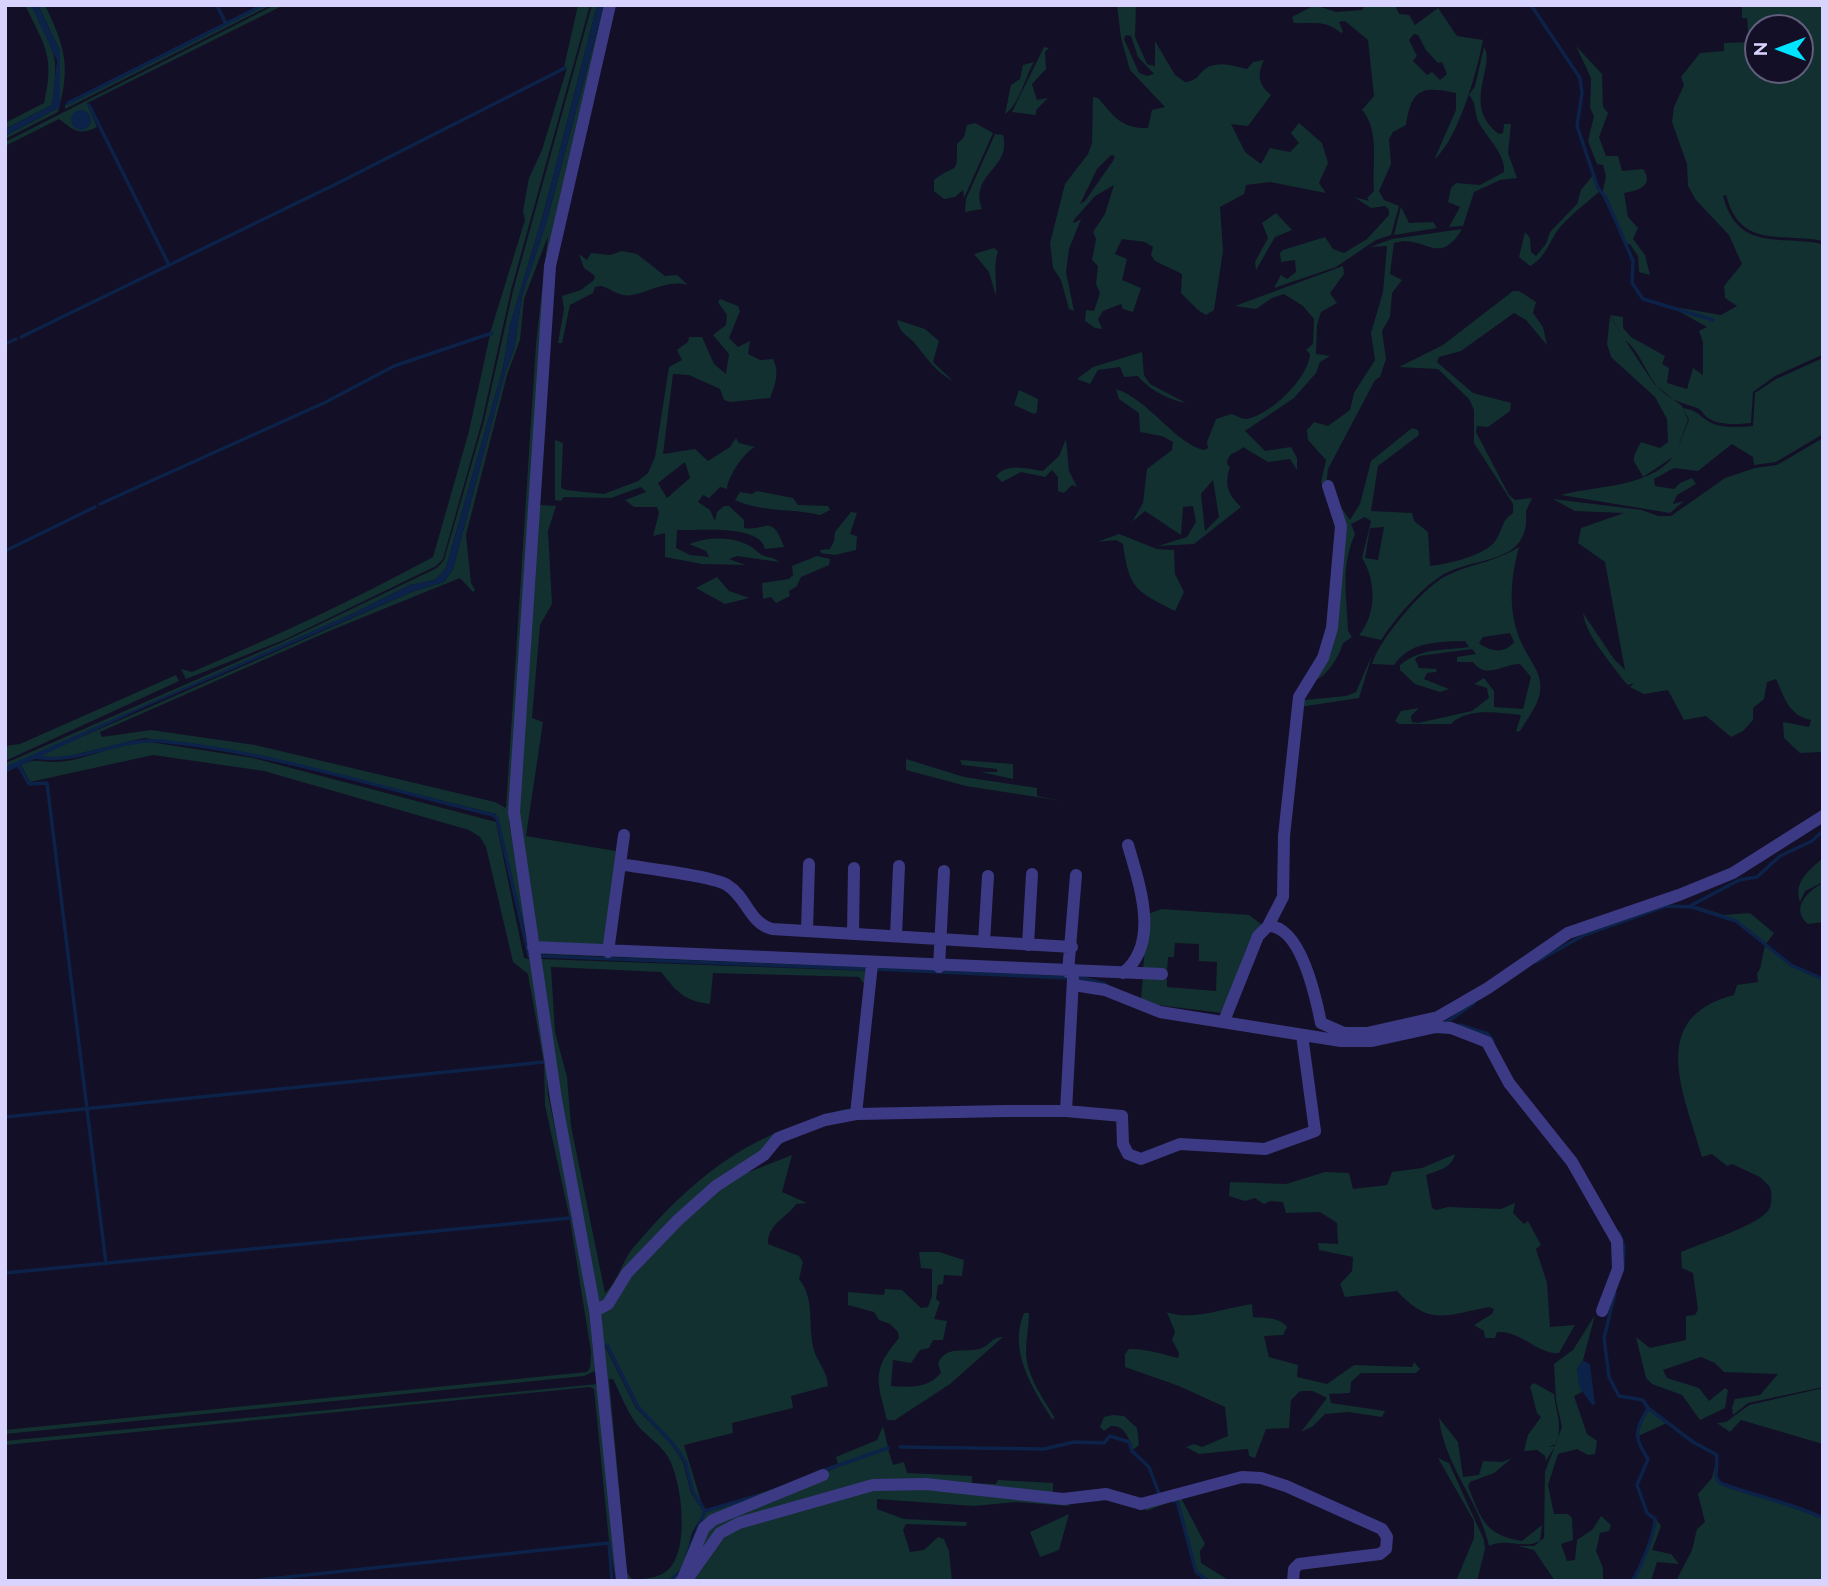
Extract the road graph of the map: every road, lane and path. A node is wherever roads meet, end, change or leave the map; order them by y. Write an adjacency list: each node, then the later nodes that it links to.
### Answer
1 (610, 5): 21 (street)
2 (1328, 486): 14 (street)
3 (1823, 817): 14 (street)
4 (624, 835): 6 (street)
5 (1129, 845): 26 (street)
6 (620, 864): 15 (street); 23 (street)
7 (809, 864): 15 (street)
8 (899, 866): 17 (street)
9 (854, 868): 16 (street)
10 (944, 871): 18 (street)
11 (1032, 874): 20 (street)
12 (1076, 875): 22 (street)
13 (988, 876): 19 (street)
14 (1268, 926): 29 (street)
15 (807, 930): 16 (street)
16 (853, 933): 17 (street)
17 (896, 936): 18 (street)
18 (940, 940): 19 (street); 25 (street)
19 (984, 943): 20 (street)
20 (1028, 946): 22 (street)
21 (533, 947): 23 (street); 33 (street)
22 (1072, 947): 28 (street)
23 (608, 952): 24 (street)
24 (872, 964): 25 (street); 32 (street)
25 (939, 967): 28 (street)
26 (1123, 973): 27 (street); 28 (street)
27 (1162, 974)
28 (1072, 976): 29 (street); 31 (street)
29 (1224, 1021): 30 (street)
30 (1302, 1035): 31 (street); 34 (street)
31 (1066, 1111): 32 (street)
32 (856, 1114): 33 (street)
33 (595, 1311): 36 (street)
34 (1602, 1311)
35 (823, 1475): 37 (street)
36 (622, 1581)
37 (680, 1581): 38 (street)
38 (1293, 1581)

